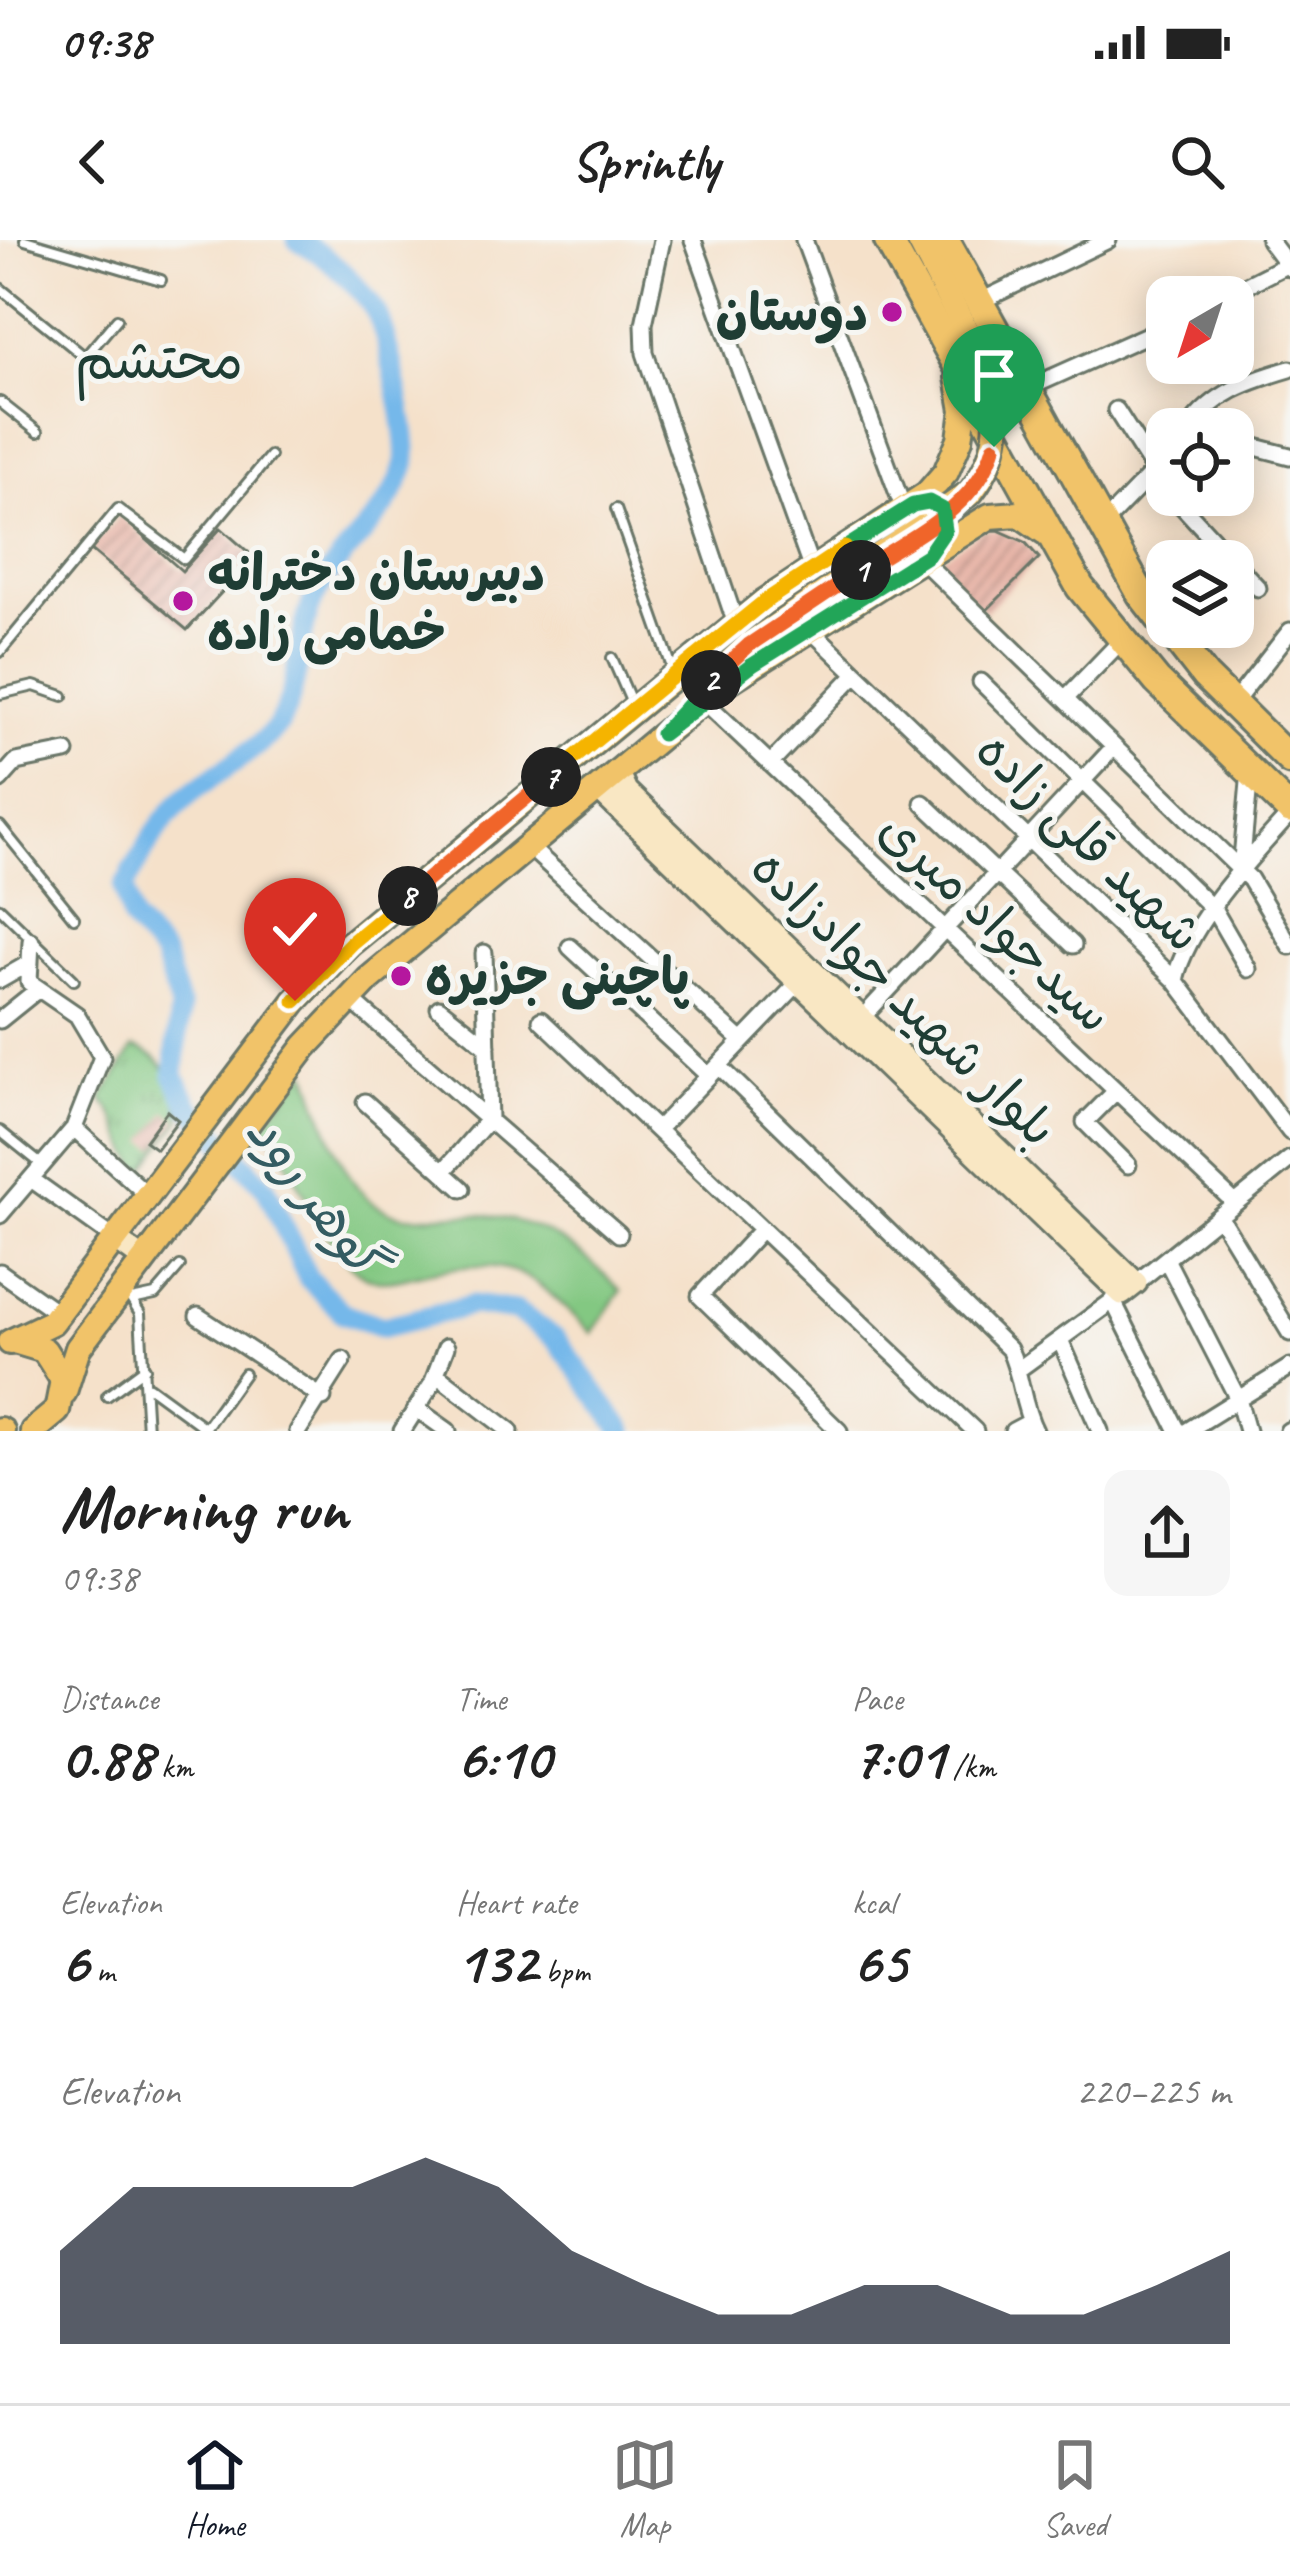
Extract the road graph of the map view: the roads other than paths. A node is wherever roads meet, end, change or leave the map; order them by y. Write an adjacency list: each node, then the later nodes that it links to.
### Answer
1 (25, 240): 11 (lane)
2 (662, 240): 37 (street)
3 (693, 240): 35 (street)
4 (804, 240): 29 (street)
5 (887, 240): 17 (highway)
6 (919, 240): 46 (main road, bridge)
7 (945, 240): 14 (highway)
8 (1108, 240): 14 (street)
9 (1270, 240): 10 (street)
10 (1289, 265): 12 (street)
11 (161, 280)
12 (1254, 282)
13 (0, 288): 15 (lane)
14 (979, 302): 19 (highway)
15 (117, 319)
16 (1146, 335): 19 (street)
17 (956, 369): 29 (main road); 33 (highway)
18 (1290, 369): 21 (street)
19 (1025, 389): 32 (highway)
20 (0, 402): 23 (lane)
21 (1203, 408)
22 (1116, 410): 27 (street)
23 (38, 432)
24 (1254, 447): 25 (street)
25 (1290, 456)
26 (270, 457): 41 (lane)
27 (1146, 462)
28 (1146, 484): 32 (street)
29 (908, 507): 34 (main road); 35 (main road)
30 (616, 509): 44 (lane)
31 (1191, 516): 36 (street)
32 (1100, 527): 50 (highway)
33 (1045, 532): 34 (main road); 40 (highway)
34 (924, 557): 38 (main road); 49 (street)
35 (812, 570): 37 (main road)
36 (1258, 588)
37 (736, 625): 44 (main road)
38 (810, 629): 43 (street, شهید قلی زاده); 46 (main road)
39 (1290, 631): 50 (street)
40 (1121, 640): 49 (street); 56 (highway)
41 (0, 652)
42 (612, 658): 51 (lane)
43 (856, 674): 55 (street); 63 (street, شهید قلی زاده)
44 (675, 675): 51 (main road)
45 (981, 682): 58 (street)
46 (706, 691): 55 (street, سیدجواد میری); 59 (main road)
47 (0, 694): 48 (lane)
48 (63, 695)
49 (1065, 699): 52 (street)
50 (1233, 704): 54 (highway)
51 (634, 709): 103 (main road)
52 (1114, 747): 58 (street); 65 (street)
53 (66, 752): 57 (street)
54 (1290, 760)
55 (770, 764): 70 (street, سیدجواد میری)
56 (1250, 771): 61 (highway); 65 (street)
57 (0, 780)
58 (1084, 782): 63 (street); 68 (street)
59 (613, 788): 64 (main road); 78 (street, بلوار شهید جوادزاده)
60 (923, 803): 66 (street)
61 (1290, 812): 65 (street)
62 (0, 826): 69 (lane)
63 (1029, 840): 66 (street); 81 (street, شهید قلی زاده)
64 (528, 846): 83 (main road); 88 (street)
65 (1241, 870): 68 (street); 73 (street)
66 (996, 875): 70 (street); 72 (street)
67 (0, 908): 71 (lane)
68 (1214, 910): 77 (street); 81 (street)
69 (74, 918)
70 (946, 930): 85 (street); 91 (street, سیدجواد میری)
71 (31, 941): 76 (street); 80 (lane)
72 (1073, 945)
73 (1290, 946)
74 (570, 947): 90 (street)
75 (484, 953): 89 (street)
76 (28, 964): 79 (street); 82 (street)
77 (1248, 969)
78 (805, 975): 85 (street, بلوار شهید جوادزاده); 88 (street); 115 (street)
79 (0, 980)
80 (74, 980)
81 (1175, 980): 97 (street, شهید قلی زاده)
82 (36, 991): 87 (street); 94 (street)
83 (349, 998): 93 (street); 112 (main road)
84 (439, 1008): 89 (street)
85 (862, 1018): 115 (street, بلوار شهید جوادزاده)
86 (541, 1019): 95 (street)
87 (0, 1020)
88 (742, 1041): 90 (street)
89 (487, 1046): 93 (street)
90 (714, 1071): 95 (street); 126 (street)
91 (1116, 1091): 100 (street); 105 (street, سیدجواد میری)
92 (365, 1102): 101 (street)
93 (489, 1119): 101 (street); 109 (street)
94 (74, 1128): 99 (street); 103 (street)
95 (658, 1129): 108 (street)
96 (0, 1131): 99 (lane)
97 (1290, 1132)
98 (1290, 1159): 105 (street)
99 (43, 1165): 102 (street)
100 (1128, 1166)
101 (443, 1172): 104 (street)
102 (31, 1179): 106 (street); 110 (street)
103 (152, 1183): 110 (main road)
104 (462, 1189)
105 (1234, 1202): 107 (street)
106 (0, 1215)
107 (1219, 1216): 111 (street); 119 (street)
108 (762, 1229): 143 (street); 144 (street)
109 (619, 1234)
110 (115, 1239): 112 (street); 117 (main road)
111 (1166, 1259): 115 (street); 132 (street)
112 (144, 1260): 116 (main road)
113 (180, 1266): 116 (lane)
114 (0, 1272): 117 (street)
115 (1124, 1293): 120 (street); 147 (street)
116 (128, 1294): 124 (lane); 134 (main road)
117 (58, 1313): 121 (main road)
118 (198, 1316): 131 (street)
119 (1290, 1333)
120 (1061, 1342): 126 (street); 146 (street)
121 (5, 1343): 134 (main road)
122 (446, 1347): 128 (street)
123 (344, 1360): 131 (street)
124 (146, 1367): 129 (lane); 130 (lane)
125 (1290, 1367): 132 (street)
126 (1019, 1369): 135 (street)
127 (244, 1374): 136 (lane)
128 (436, 1374): 133 (street); 142 (street)
129 (148, 1386): 136 (lane); 138 (lane)
130 (107, 1396)
131 (323, 1398): 139 (street)
132 (1238, 1400): 148 (street); 149 (street)
133 (417, 1409): 140 (street); 141 (street)
134 (63, 1412): 137 (main road)
135 (1032, 1427): 145 (street)
136 (204, 1430)
137 (33, 1431)
138 (147, 1431)
139 (298, 1431)
140 (402, 1431)
141 (448, 1431)
142 (510, 1431)
143 (839, 1431)
144 (975, 1431)
145 (1013, 1431)
146 (1100, 1431)
147 (1178, 1431)
148 (1187, 1431)
149 (1247, 1431)

